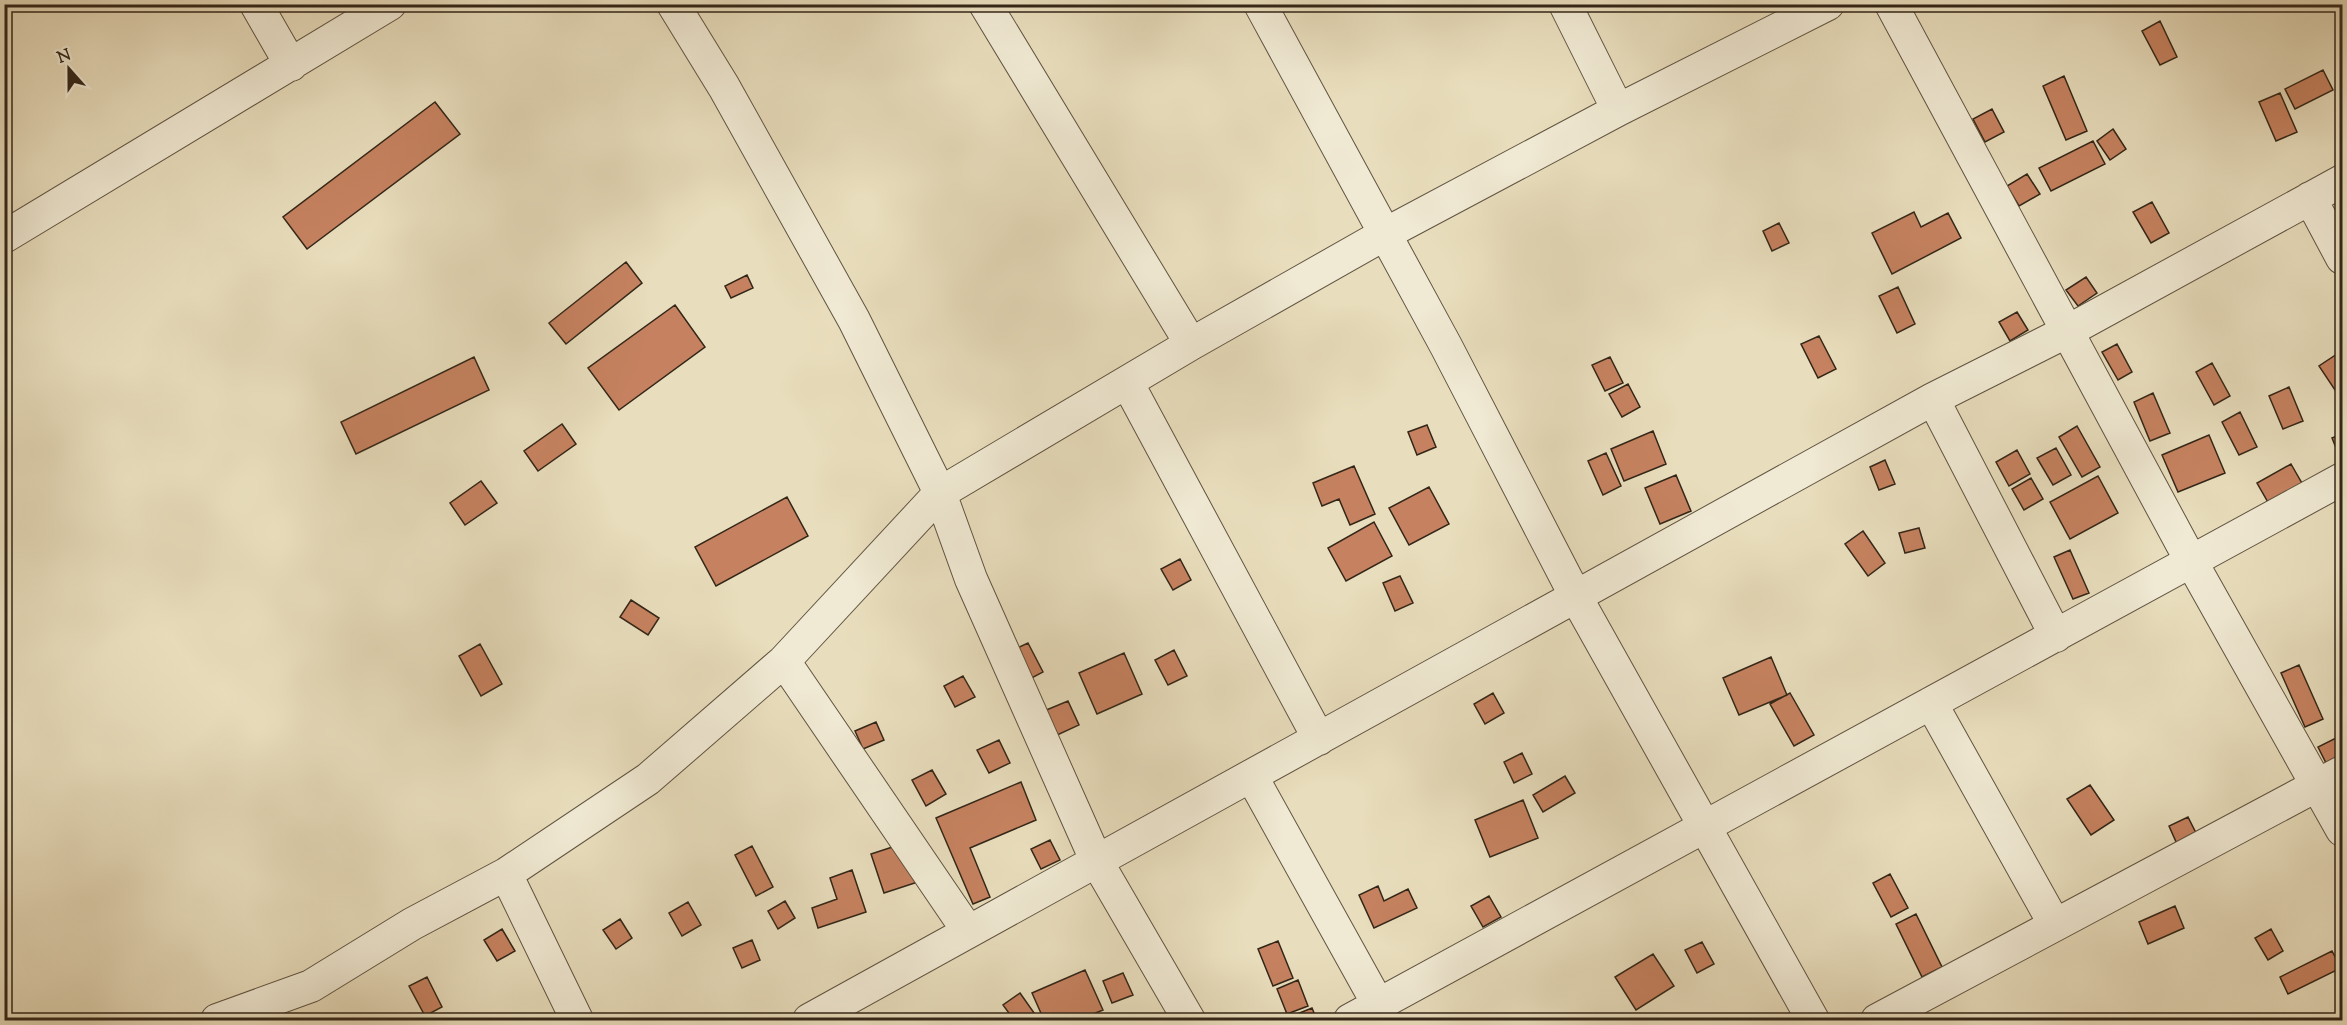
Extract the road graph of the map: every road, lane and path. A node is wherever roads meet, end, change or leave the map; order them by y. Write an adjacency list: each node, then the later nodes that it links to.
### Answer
1 (256, 4): 9 (street)
2 (390, 4): 9 (street)
3 (674, 4): 21 (street)
4 (985, 4): 17 (street)
5 (1260, 4): 13 (street)
6 (1565, 4): 10 (street)
7 (1828, 4): 10 (street)
8 (1891, 4): 16 (street)
9 (291, 64): 14 (street)
10 (1618, 110): 13 (street)
11 (2343, 181): 12 (street)
12 (2310, 198): 15 (street); 16 (street)
13 (1385, 234): 17 (street); 23 (street)
14 (4, 237)
15 (2343, 258)
16 (2068, 331): 19 (street); 22 (street)
17 (1191, 344): 18 (street)
18 (1127, 382): 21 (street); 27 (street)
19 (1933, 399): 23 (street); 24 (street)
20 (2343, 479): 22 (street)
21 (940, 493): 25 (street); 32 (street)
22 (2191, 561): 24 (street); 29 (street)
23 (1576, 597): 27 (street); 30 (street)
24 (2056, 636): 26 (street)
25 (784, 661): 33 (street); 35 (street)
26 (1931, 703): 30 (street); 34 (street)
27 (1319, 739): 28 (street)
28 (1252, 777): 32 (street); 36 (street)
29 (2330, 779): 31 (street); 34 (street)
30 (1707, 827): 36 (street); 42 (street)
31 (2343, 830)
32 (1096, 860): 35 (street); 40 (street)
33 (506, 874): 37 (street); 38 (street)
34 (2055, 925): 43 (street)
35 (968, 931): 39 (street)
36 (1378, 1004): 41 (street)
37 (217, 1020)
38 (577, 1020)
39 (809, 1020)
40 (1189, 1020)
41 (1350, 1020)
42 (1812, 1020)
43 (1876, 1020)

